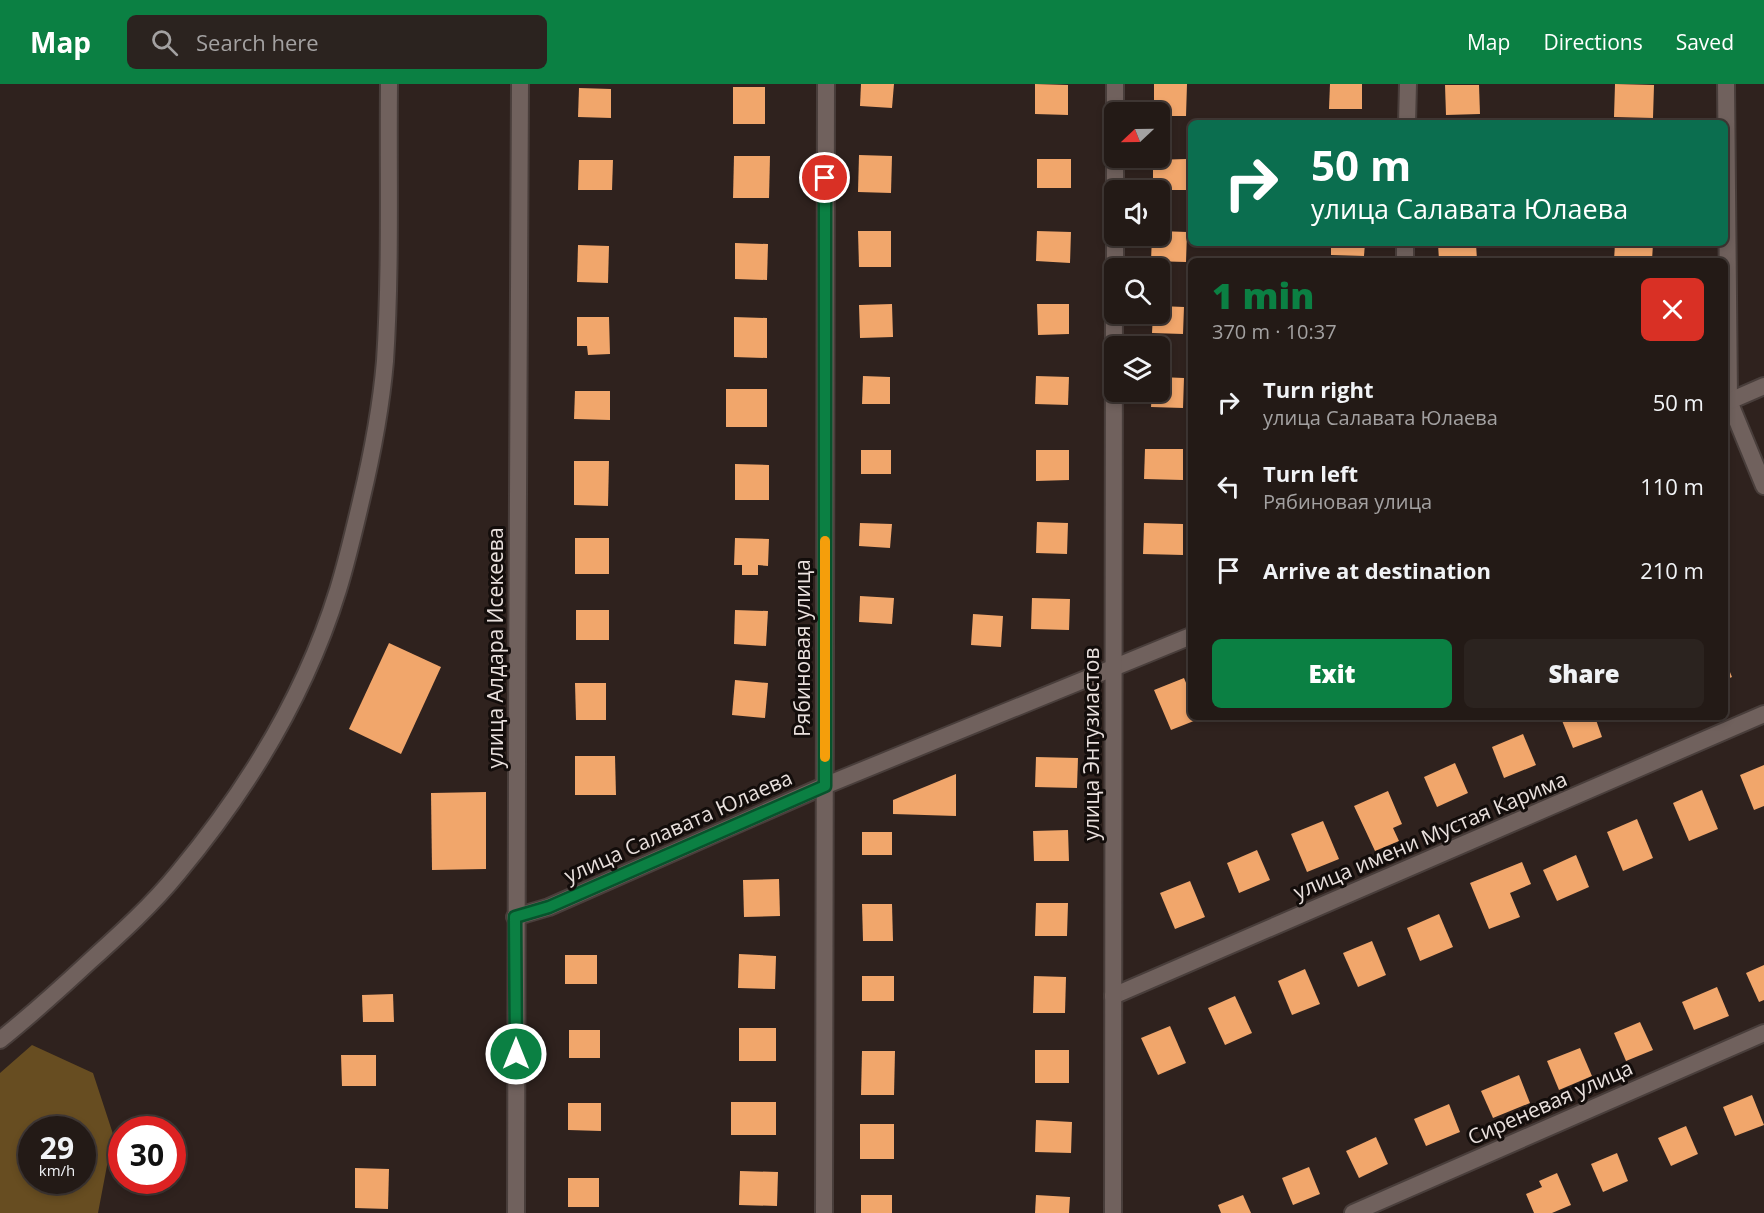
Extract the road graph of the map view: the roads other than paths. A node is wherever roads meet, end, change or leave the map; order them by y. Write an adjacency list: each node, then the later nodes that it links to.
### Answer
1 (388, 84): 22 (street)
2 (520, 84): 19 (street, улица Алдара Исекеева)
3 (826, 84): 18 (street, Рябиновая улица)
4 (1115, 84): 7 (street)
5 (1408, 84): 8 (street)
6 (1726, 84): 9 (street)
7 (1115, 102)
8 (1407, 120)
9 (1726, 120)
10 (1114, 324): 16 (street, улица Энтузиастов)
11 (1764, 386): 12 (street)
12 (1728, 402)
13 (1728, 404): 14 (street)
14 (1764, 486)
15 (1188, 637): 16 (street, улица Салавата Юлаева)
16 (1114, 667): 18 (street, улица Салавата Юлаева); 20 (street, улица Энтузиастов)
17 (1764, 714): 20 (street, улица имени Мустая Карима)
18 (825, 786): 19 (street, улица Салавата Юлаева); 24 (street, Рябиновая улица)
19 (515, 917): 23 (street, улица Алдара Исекеева)
20 (1113, 996): 25 (street, улица Энтузиастов)
21 (1764, 1033): 26 (street, Сиреневая улица)
22 (0, 1040)
23 (516, 1213)
24 (824, 1213)
25 (1113, 1213)
26 (1353, 1213)

